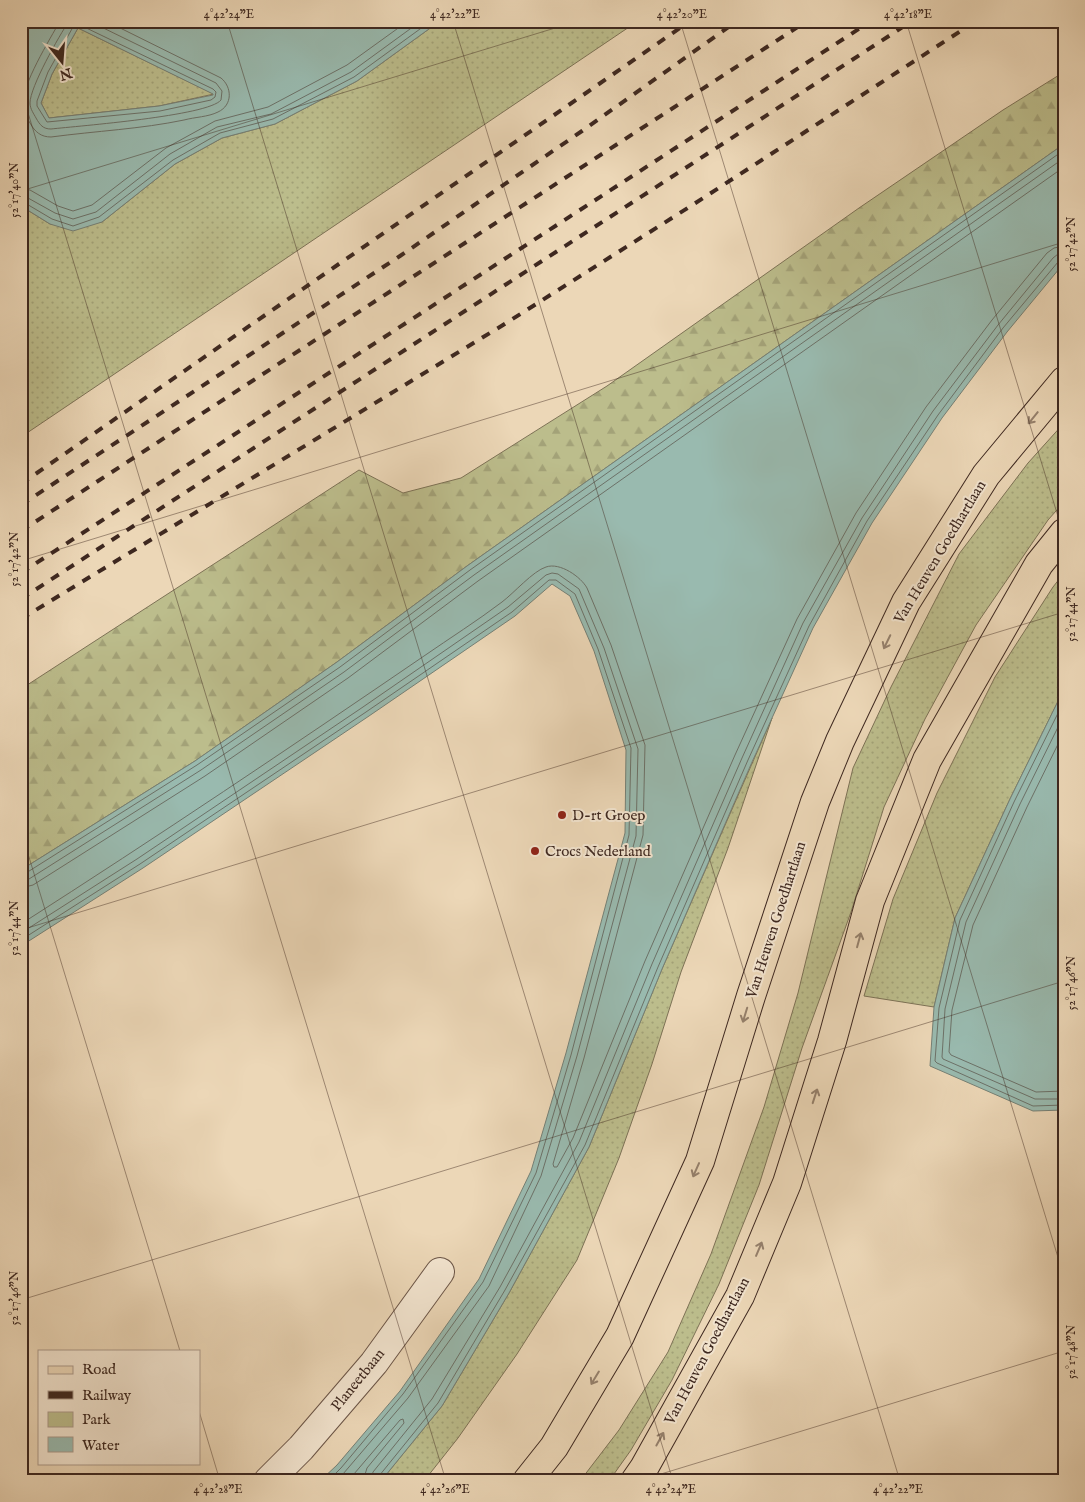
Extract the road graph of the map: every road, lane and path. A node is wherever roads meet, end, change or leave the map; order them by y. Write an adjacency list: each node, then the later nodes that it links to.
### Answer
1 (1064, 381): 5 (main road, Van Heuven Goedhartlaan, one-way to 5)
2 (1064, 532): 6 (main road, Van Heuven Goedhartlaan, one-way to 2)
3 (440, 1272): 4 (street, Planeetbaan)
4 (268, 1481)
5 (527, 1481)
6 (635, 1481)

